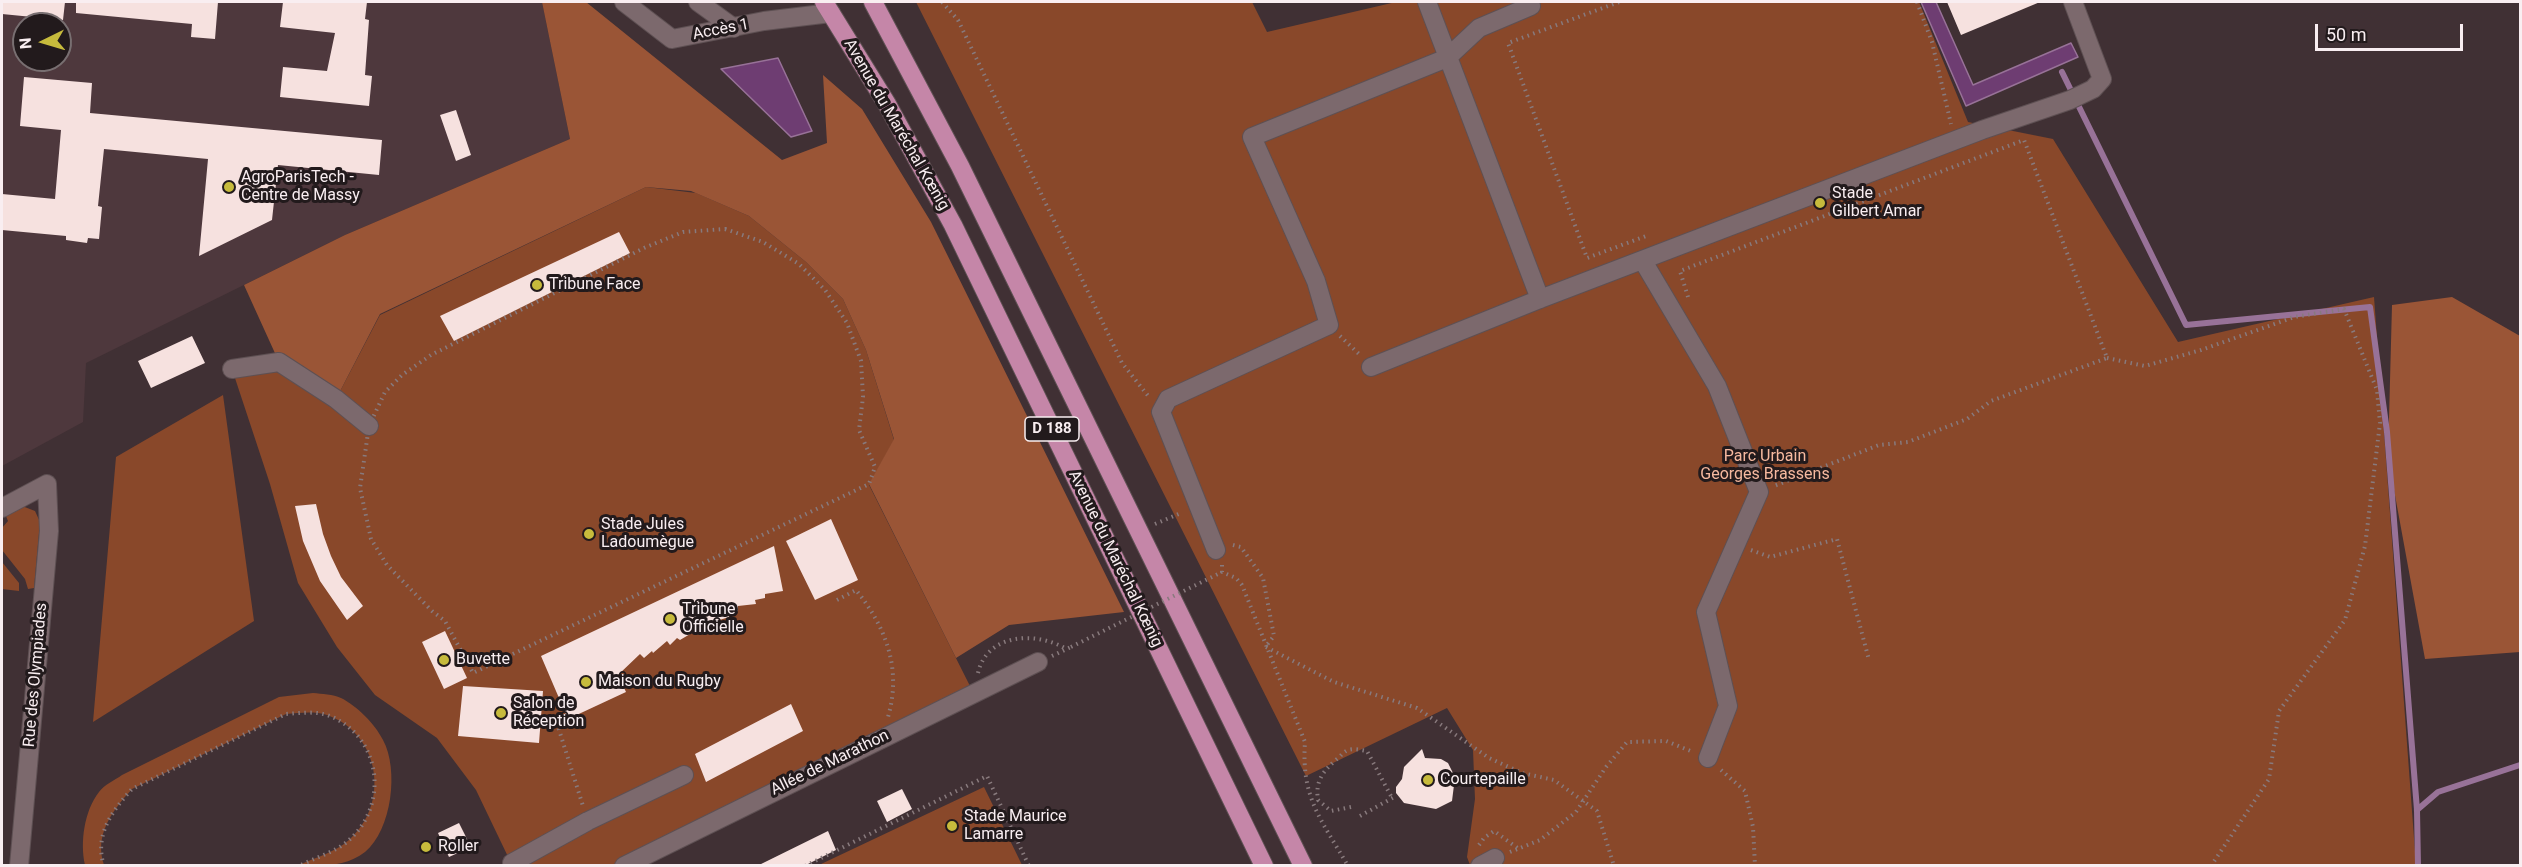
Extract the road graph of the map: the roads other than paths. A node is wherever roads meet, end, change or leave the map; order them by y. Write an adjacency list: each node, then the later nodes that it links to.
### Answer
1 (624, 2): 8 (street, Accès 1)
2 (698, 2): 8 (street)
3 (873, 2): 24 (main road, Avenue du Maréchal Kœnig / D 188)
4 (1426, 2): 9 (street)
5 (2073, 2): 10 (street)
6 (1531, 6): 9 (street)
7 (827, 7): 8 (street, Accès 1); 23 (main road, Avenue du Maréchal Kœnig / D 188)
8 (734, 28)
9 (1447, 58): 11 (street); 16 (street)
10 (1643, 261): 11 (street); 18 (street)
11 (1540, 299): 12 (street)
12 (1371, 366)
13 (232, 369): 14 (street)
14 (369, 426)
15 (2, 508): 21 (street, Rue des Olympiades)
16 (1215, 547)
17 (1038, 662): 22 (street, Allée de Marathon)
18 (1708, 758)
19 (684, 775): 20 (street)
20 (512, 863)
21 (19, 866)
22 (624, 866)
23 (1264, 866)
24 (1303, 866)

